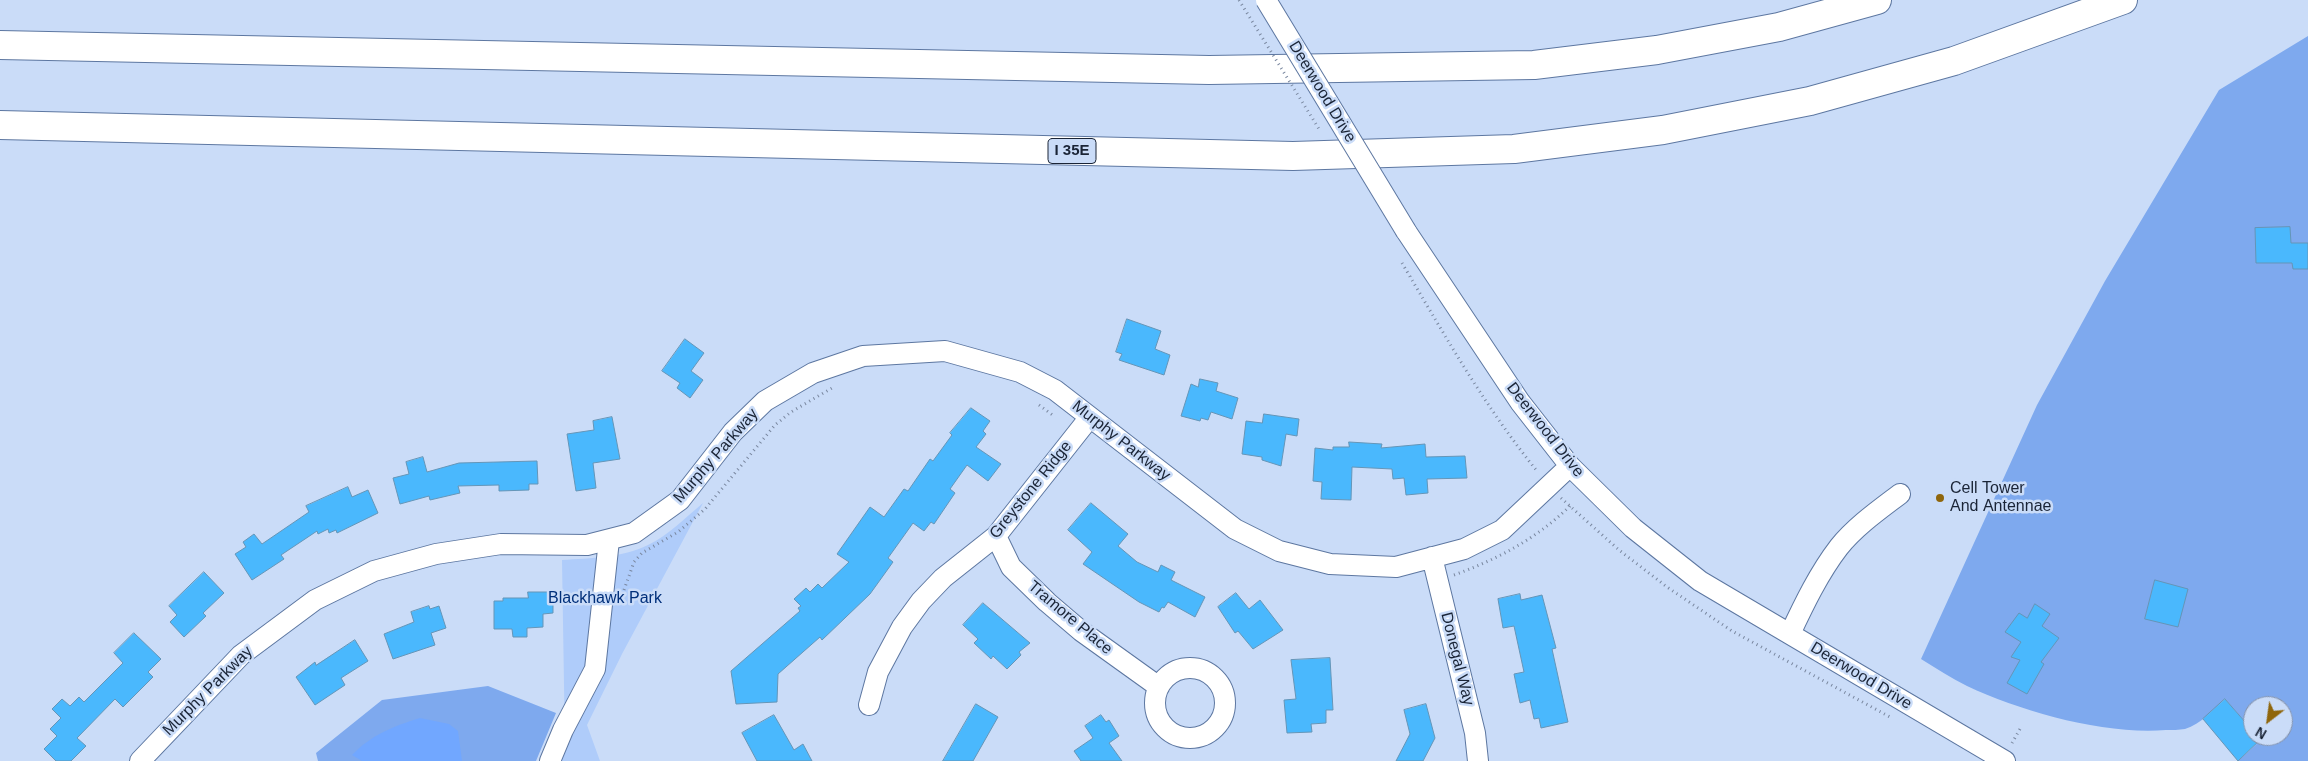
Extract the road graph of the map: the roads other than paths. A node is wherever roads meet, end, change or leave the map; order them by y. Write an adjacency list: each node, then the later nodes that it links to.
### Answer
1 (1266, 0): 7 (street, Deerwood Drive, bridge)
2 (1877, 0): 4 (highway)
3 (2123, 0): 5 (highway, I 35E)
4 (0, 45)
5 (0, 124)
6 (1090, 417): 9 (street, Greystone Ridge); 10 (street, Murphy Parkway); 11 (street, Murphy Parkway)
7 (1570, 466): 11 (street, Murphy Parkway); 12 (street, Deerwood Drive)
8 (1900, 494): 12 (street)
9 (996, 536): 13 (street, Tramore Place); 14 (street, Greystone Ridge)
10 (609, 540): 15 (street, Murphy Parkway); 16 (street)
11 (1432, 557): 17 (street, Donegal Way)
12 (1790, 634): 18 (street, Deerwood Drive)
13 (1158, 687)
14 (869, 705)
15 (140, 761)
16 (550, 761)
17 (1478, 761)
18 (2005, 761)

